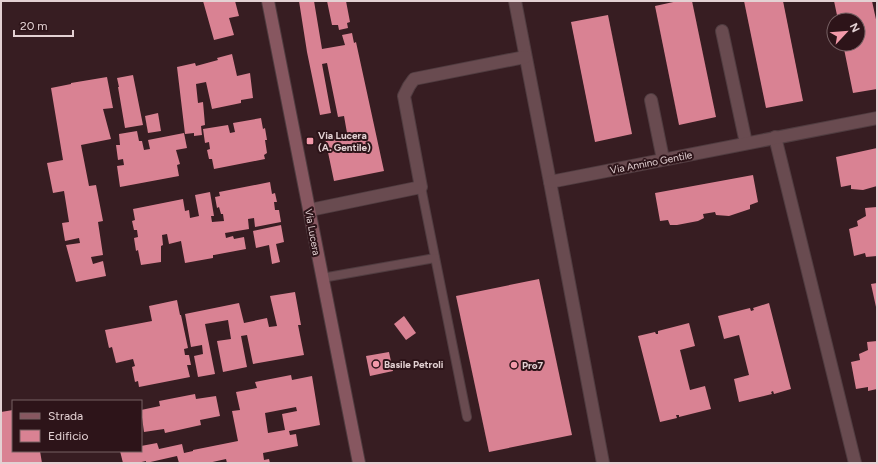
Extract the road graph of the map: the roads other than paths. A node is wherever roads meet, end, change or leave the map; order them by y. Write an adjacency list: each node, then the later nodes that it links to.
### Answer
1 (268, 1): 12 (main road, Via Lucera)
2 (514, 1): 4 (street)
3 (722, 31): 8 (street)
4 (525, 57): 10 (street); 11 (street)
5 (651, 100): 9 (street)
6 (877, 118): 7 (street, Via Annino Gentile)
7 (776, 137): 8 (street, Via Annino Gentile); 18 (street)
8 (746, 143): 9 (street, Via Annino Gentile)
9 (663, 159): 10 (street, Via Annino Gentile)
10 (550, 182): 17 (street)
11 (421, 188): 12 (street); 13 (lane)
12 (310, 210): 14 (main road, Via Lucera)
13 (435, 258): 14 (lane); 15 (lane)
14 (322, 278): 16 (main road, Via Lucera)
15 (467, 417)
16 (359, 463)
17 (603, 463)
18 (854, 463)

